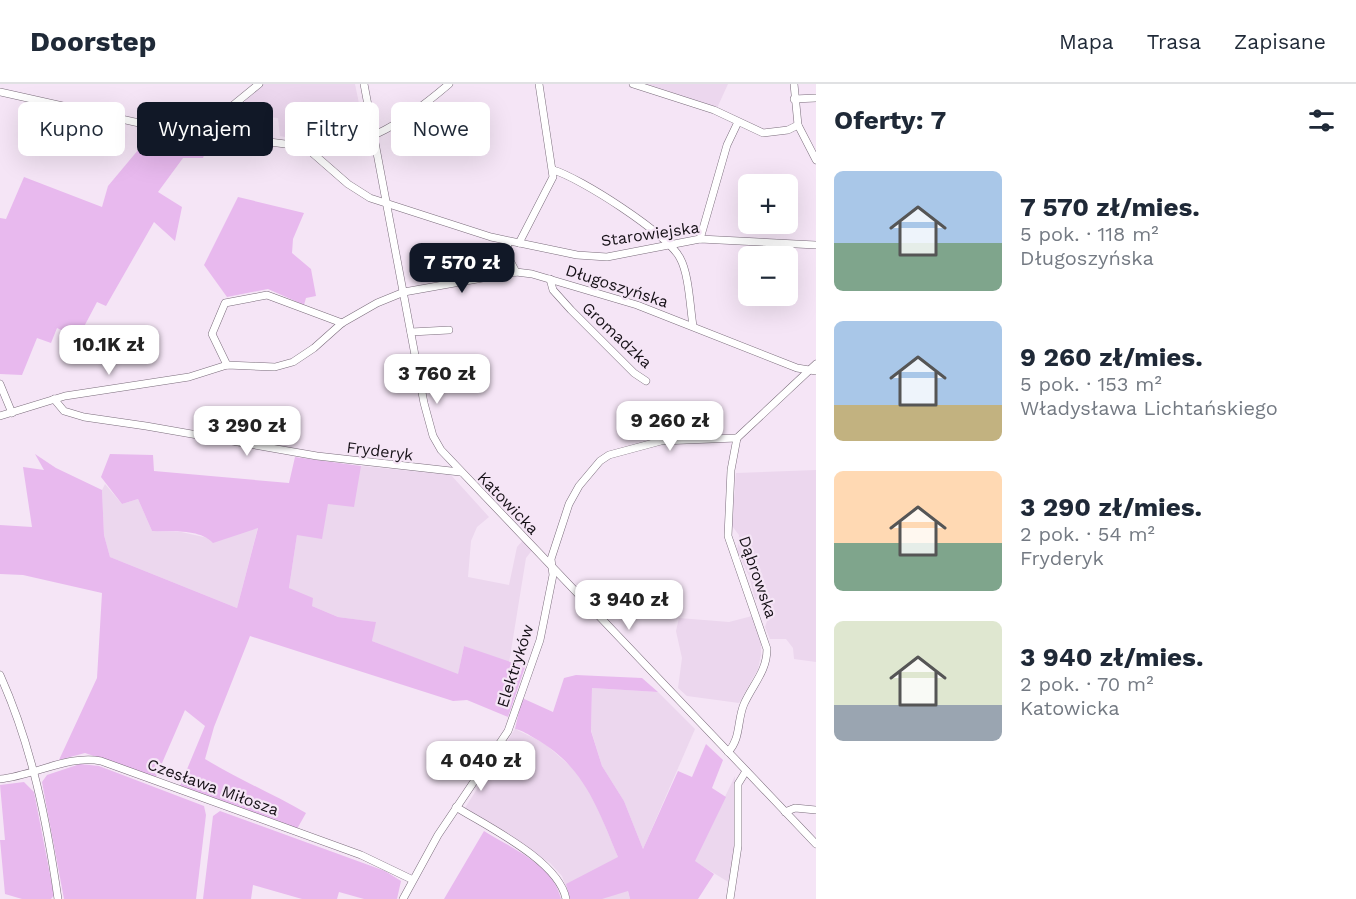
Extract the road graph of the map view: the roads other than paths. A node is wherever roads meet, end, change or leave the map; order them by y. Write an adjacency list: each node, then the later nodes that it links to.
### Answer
1 (258, 84): 10 (street)
2 (364, 84): 11 (street, Katowicka)
3 (448, 84): 15 (street)
4 (539, 84): 19 (street)
5 (633, 84): 12 (street)
6 (794, 84): 9 (street)
7 (0, 92): 13 (street)
8 (816, 98): 9 (street)
9 (794, 99): 14 (street)
10 (236, 102)
11 (367, 102)
12 (738, 122): 14 (street); 21 (street)
13 (137, 123)
14 (798, 125): 18 (street)
15 (379, 133)
16 (316, 156): 20 (street, Starowiejska)
17 (378, 156): 20 (street, Katowicka)
18 (816, 160)
19 (553, 170): 23 (street); 25 (street)
20 (387, 205): 22 (street, Starowiejska); 30 (street, Katowicka)
21 (700, 239): 24 (street, Starowiejska); 25 (street, Starowiejska)
22 (508, 242): 23 (street, Starowiejska); 26 (street)
23 (519, 243): 25 (street, Starowiejska)
24 (816, 244)
25 (671, 245): 32 (street)
26 (507, 255): 27 (street); 28 (street)
27 (516, 272): 28 (street, Długoszyńska); 29 (street, Długoszyńska)
28 (490, 276): 30 (street, Długoszyńska)
29 (550, 279): 32 (street, Długoszyńska); 38 (street, Gromadzka)
30 (404, 292): 31 (street, Długoszyńska); 34 (street, Katowicka)
31 (342, 323): 36 (street, Długoszyńska); 36 (street)
32 (693, 326): 37 (street, Długoszyńska)
33 (449, 330): 34 (street)
34 (411, 332): 44 (street, Katowicka)
35 (816, 364): 37 (street)
36 (227, 365): 40 (street, Długoszyńska)
37 (813, 371): 43 (street)
38 (646, 381)
39 (0, 384): 41 (street)
40 (54, 399): 41 (street, Długoszyńska); 44 (street, Fryderyk)
41 (12, 413): 42 (street, Długoszyńska)
42 (0, 416)
43 (737, 438): 45 (street, Elektryków); 47 (street, Dąbrowska)
44 (460, 472): 45 (street, Katowicka)
45 (552, 569): 47 (street, Katowicka); 51 (street, Elektryków)
46 (0, 675): 49 (street)
47 (728, 752): 48 (street, Katowicka)
48 (746, 771): 53 (street, Katowicka); 59 (street)
49 (35, 773): 50 (street, Czesława Miłosza); 55 (street, Czesława Miłosza); 56 (street)
50 (0, 779)
51 (456, 807): 55 (street, Elektryków); 58 (street)
52 (816, 810): 53 (street)
53 (785, 812): 54 (street, Katowicka)
54 (816, 844)
55 (411, 879): 57 (street, Elektryków)
56 (58, 899)
57 (403, 899)
58 (566, 899)
59 (730, 899)

